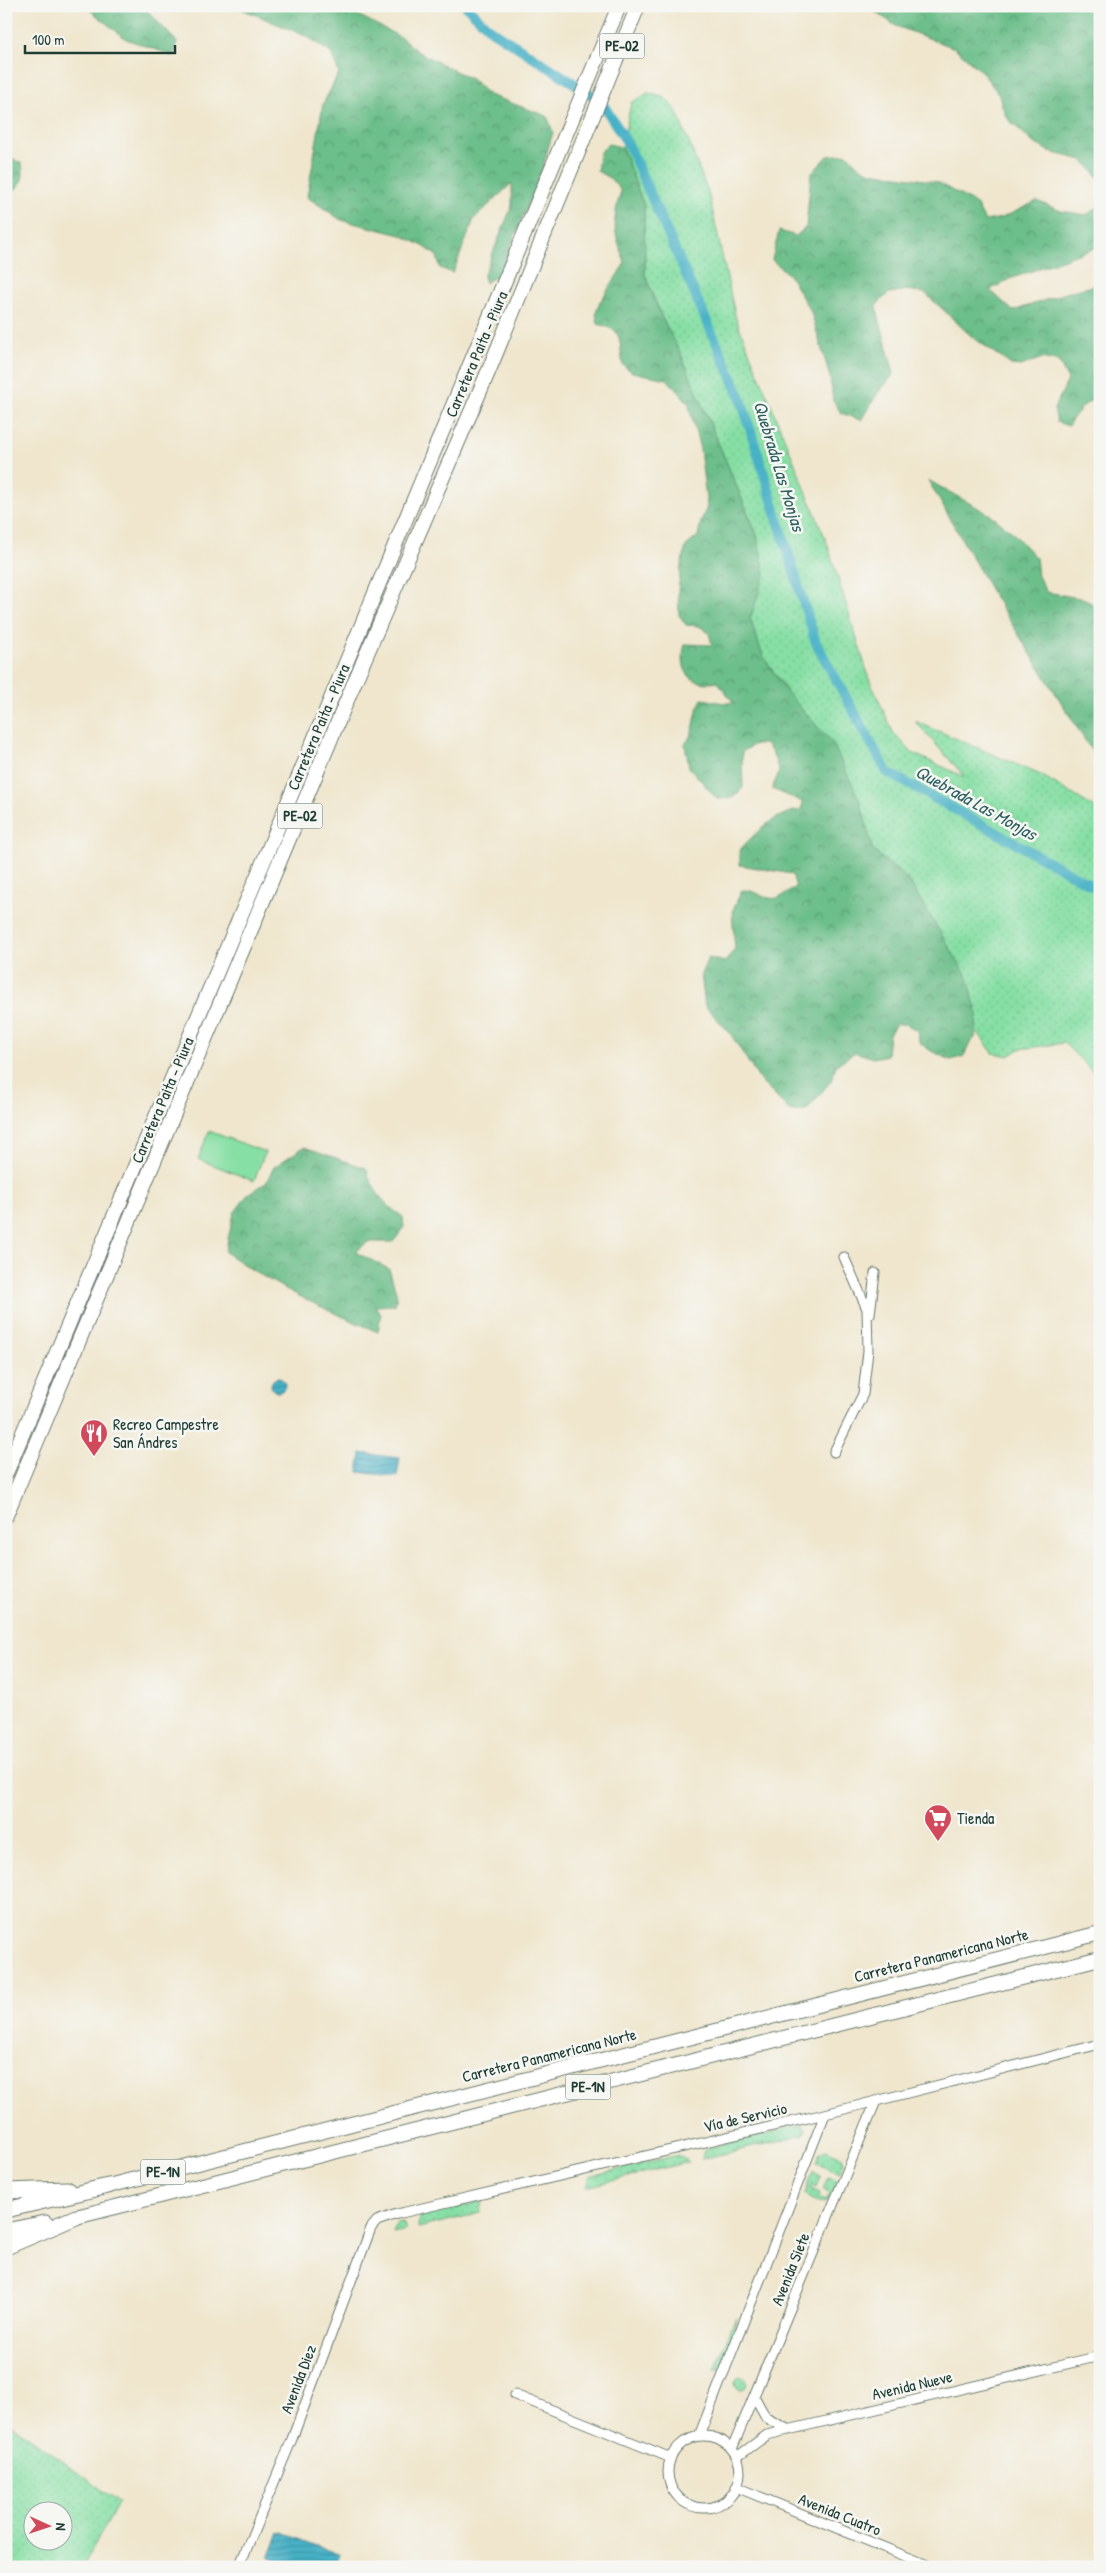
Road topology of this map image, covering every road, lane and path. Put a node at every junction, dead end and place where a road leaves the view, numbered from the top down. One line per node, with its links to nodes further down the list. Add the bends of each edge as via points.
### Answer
1 (618, 6): 7 (highway, Carretera Paita - Piura / PE-02)
2 (638, 6): 8 (highway, Carretera Paita - Piura / PE-02, via 489,370 355,681)
3 (844, 1257): 5 (street, via 862,1294)
4 (875, 1273): 5 (street)
5 (868, 1326): 6 (street, via 863,1394)
6 (834, 1452)
7 (6, 1473)
8 (6, 1515)
9 (1100, 1932): 12 (highway, Carretera Panamericana Norte / PE-1N)
10 (1100, 1958): 13 (highway, PE-1N)
11 (1100, 2044): 14 (street, Vía de Servicio)
12 (543, 2075): 13 (highway); 16 (highway, Carretera Panamericana Norte / PE-1N)
13 (550, 2097): 20 (highway, PE-1N)
14 (876, 2100): 15 (street, Vía de Servicio); 25 (street, Avenida Siete)
15 (825, 2114): 19 (street, Vía de Servicio); 27 (street, Avenida Siete)
16 (108, 2186): 17 (highway); 18 (highway, Carretera Panamericana Norte / PE-1N)
17 (6, 2191)
18 (6, 2210)
19 (396, 2214): 31 (street, Avenida Diez, via 377,2221 371,2228 292,2439)
20 (76, 2217): 21 (highway, PE-1N); 22 (highway)
21 (6, 2231)
22 (6, 2247)
23 (1100, 2356): 26 (street, Avenida Nueve)
24 (515, 2395): 29 (street)
25 (754, 2396): 26 (street, via 766,2418); 28 (street, Avenida Siete)
26 (789, 2430): 28 (street, Avenida Nueve, via 767,2435)
27 (699, 2436): 28 (street, via 717,2438); 29 (street, via 682,2444)
28 (734, 2453): 30 (street, via 740,2472)
29 (671, 2458): 30 (street, via 671,2485 690,2505 717,2506 732,2495)
30 (736, 2487): 32 (street, Avenida Cuatro)
31 (239, 2567)
32 (932, 2567)

